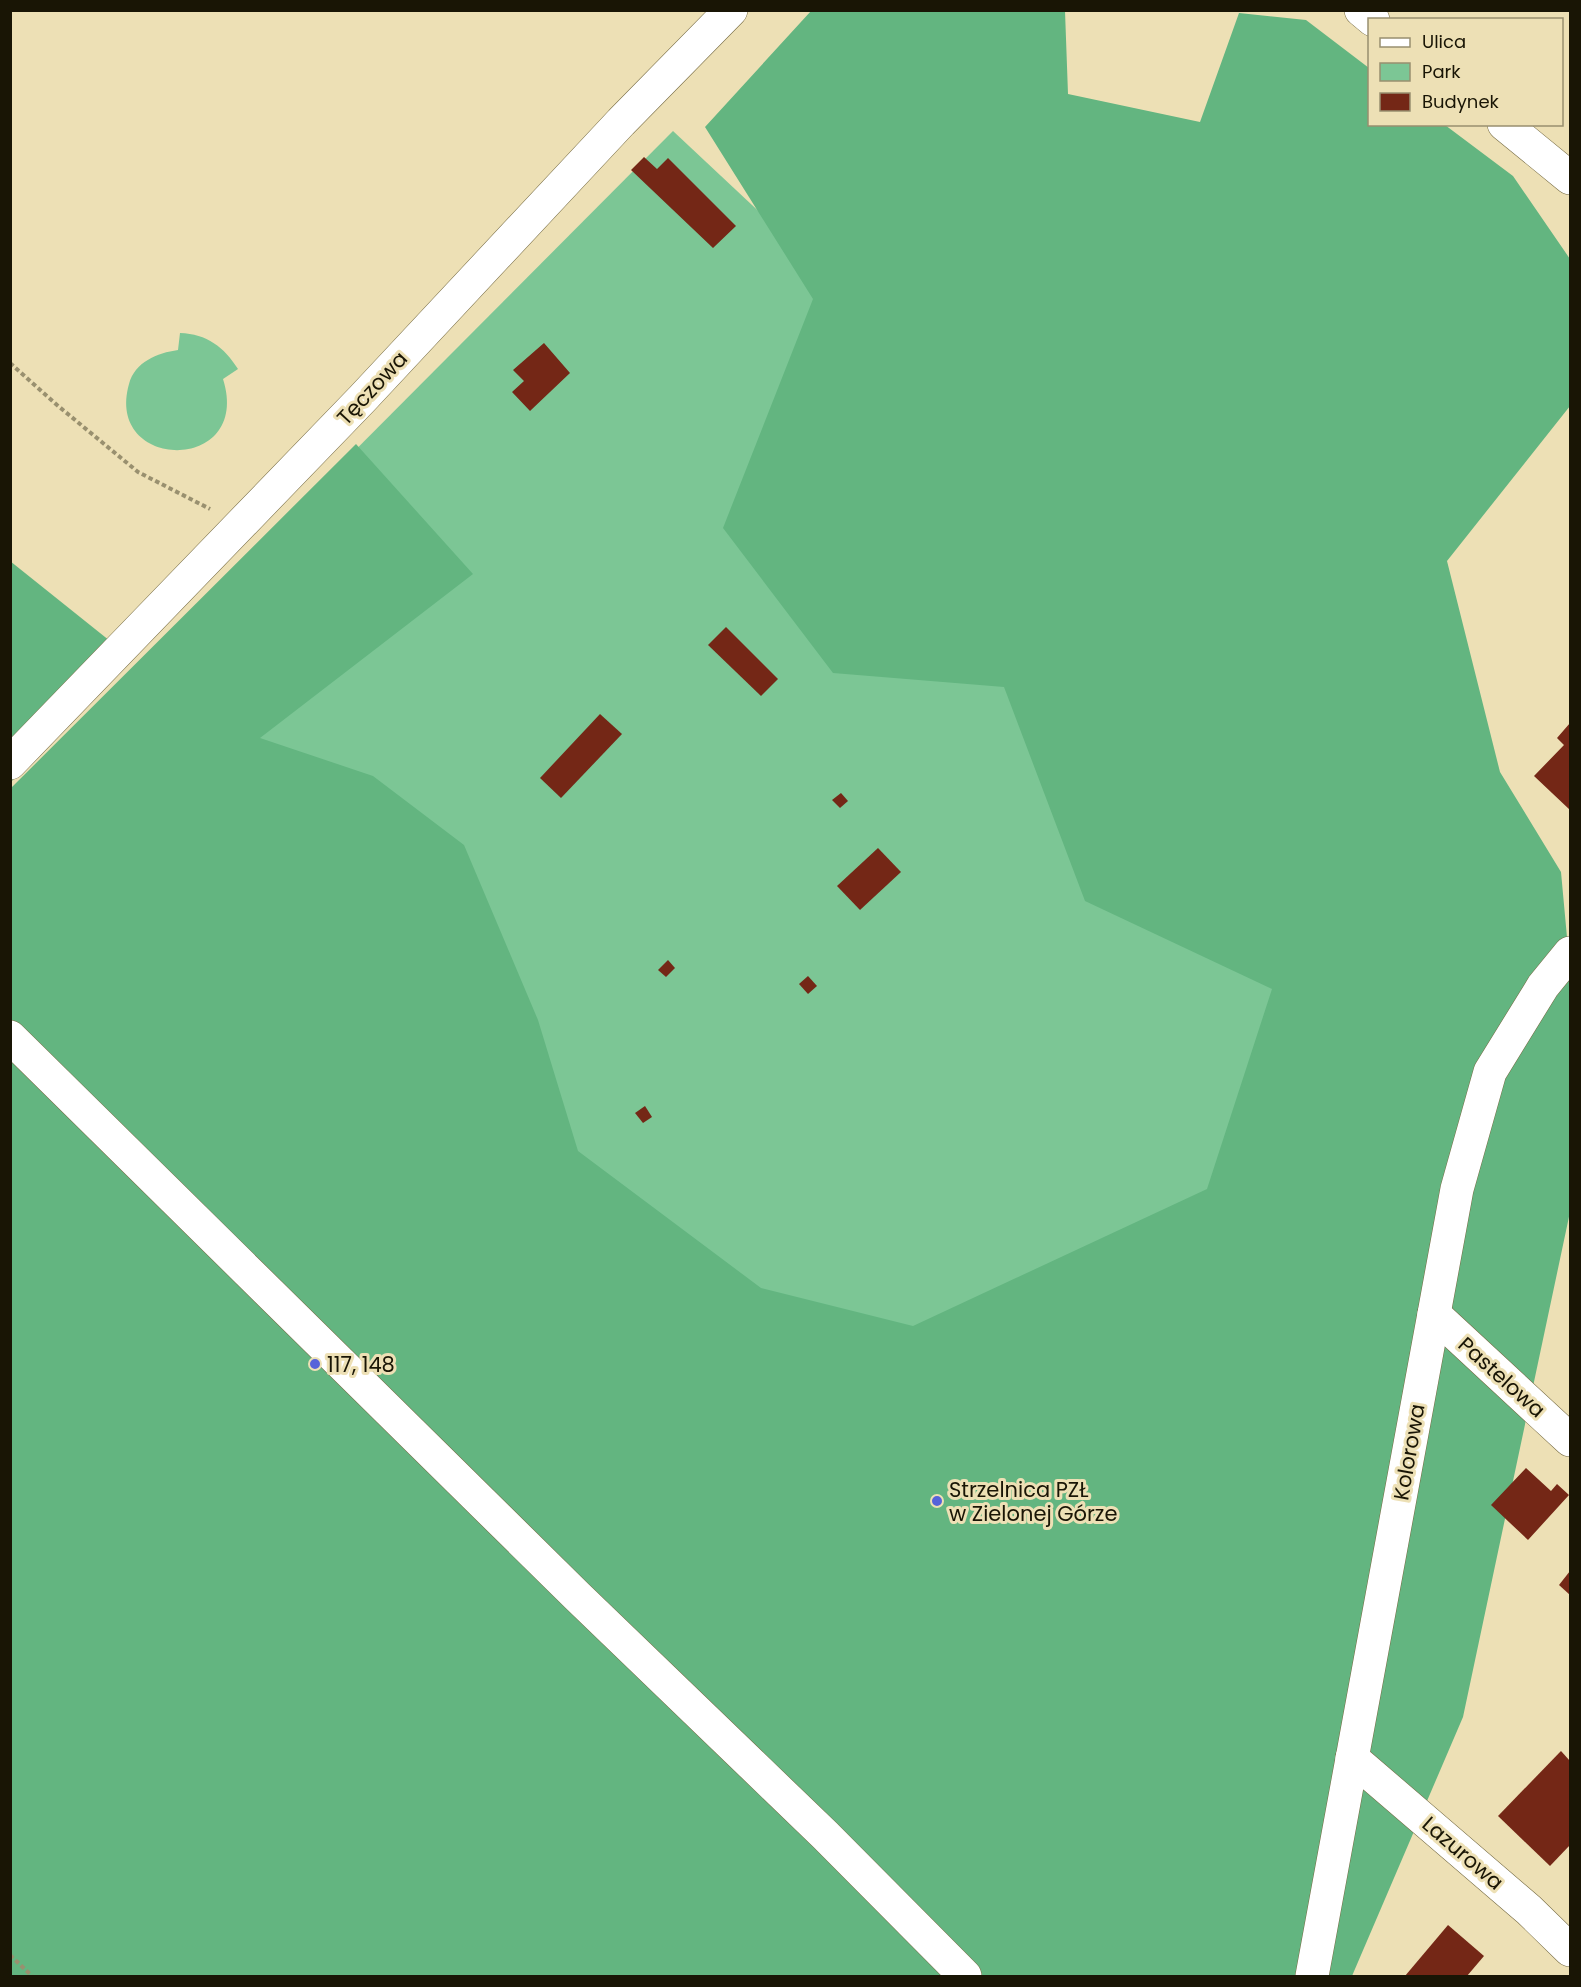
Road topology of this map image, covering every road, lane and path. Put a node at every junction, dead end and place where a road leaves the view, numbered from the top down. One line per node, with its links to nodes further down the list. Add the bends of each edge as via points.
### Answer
1 (731, 10): 5 (street, Tęczowa)
2 (1506, 126): 3 (street)
3 (1570, 178)
4 (10, 363): 5 (path, via 138,472)
5 (240, 525): 6 (street, Tęczowa)
6 (10, 763)
7 (1570, 953): 9 (street, Kolorowa, via 1543,986 1490,1072 1457,1189)
8 (10, 1037): 15 (street, via 577,1596 825,1834)
9 (1434, 1314): 10 (street, Pastelowa); 11 (street, Kolorowa)
10 (1570, 1440)
11 (1352, 1758): 12 (street, Lazurowa); 16 (street, Kolorowa)
12 (1570, 1950)
13 (10, 1956): 14 (path)
14 (32, 1977)
15 (965, 1977)
16 (1312, 1977)

